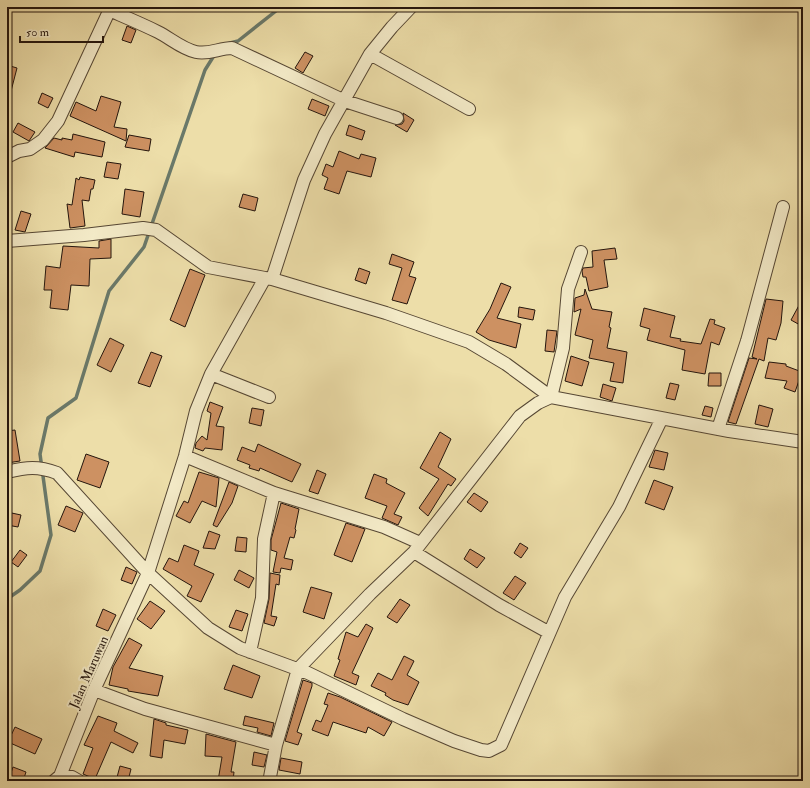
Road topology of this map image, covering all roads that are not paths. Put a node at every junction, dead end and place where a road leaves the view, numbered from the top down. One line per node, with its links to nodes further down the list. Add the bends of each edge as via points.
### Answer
1 (411, 7): 3 (street, Jalan Maruwan)
2 (110, 8): 4 (street, via 185,48 211,54 224,48 232,48); 7 (street, via 58,121 43,140)
3 (370, 54): 4 (street, Jalan Maruwan); 5 (street)
4 (345, 100): 6 (street); 11 (street, Jalan Maruwan, via 325,134 304,180)
5 (469, 109)
6 (396, 118)
7 (7, 157)
8 (783, 207): 16 (street, via 747,341)
9 (7, 241): 11 (street, via 143,228 156,230 208,267)
10 (581, 252): 14 (street, via 568,289 563,348)
11 (268, 278): 12 (street, Jalan Maruwan); 14 (street, via 386,312 469,342 506,364)
12 (211, 374): 13 (street); 18 (street, Jalan Maruwan, via 196,411)
13 (269, 397)
14 (551, 397): 15 (street); 21 (street, via 538,402 520,416)
15 (662, 418): 16 (street); 23 (street, via 619,507 565,596)
16 (718, 429): 17 (street)
17 (803, 442)
18 (185, 456): 20 (street); 22 (street, Jalan Maruwan)
19 (7, 472): 22 (street, via 24,468 42,468 57,473)
20 (274, 493): 21 (street, via 384,527); 24 (street, via 264,539 262,598)
21 (417, 548): 23 (street, via 499,605); 25 (street)
22 (148, 573): 24 (street, via 208,628 230,643); 26 (street, Jalan Maruwan)
23 (548, 632): 25 (street, via 501,745 489,751 444,737)
24 (250, 652): 25 (street)
25 (298, 669): 27 (street)
26 (94, 690): 27 (street, via 145,709); 29 (street, Jalan Maruwan)
27 (276, 745): 28 (street)
28 (270, 777)
29 (57, 778): 30 (street, via 72,777)
30 (79, 781)

